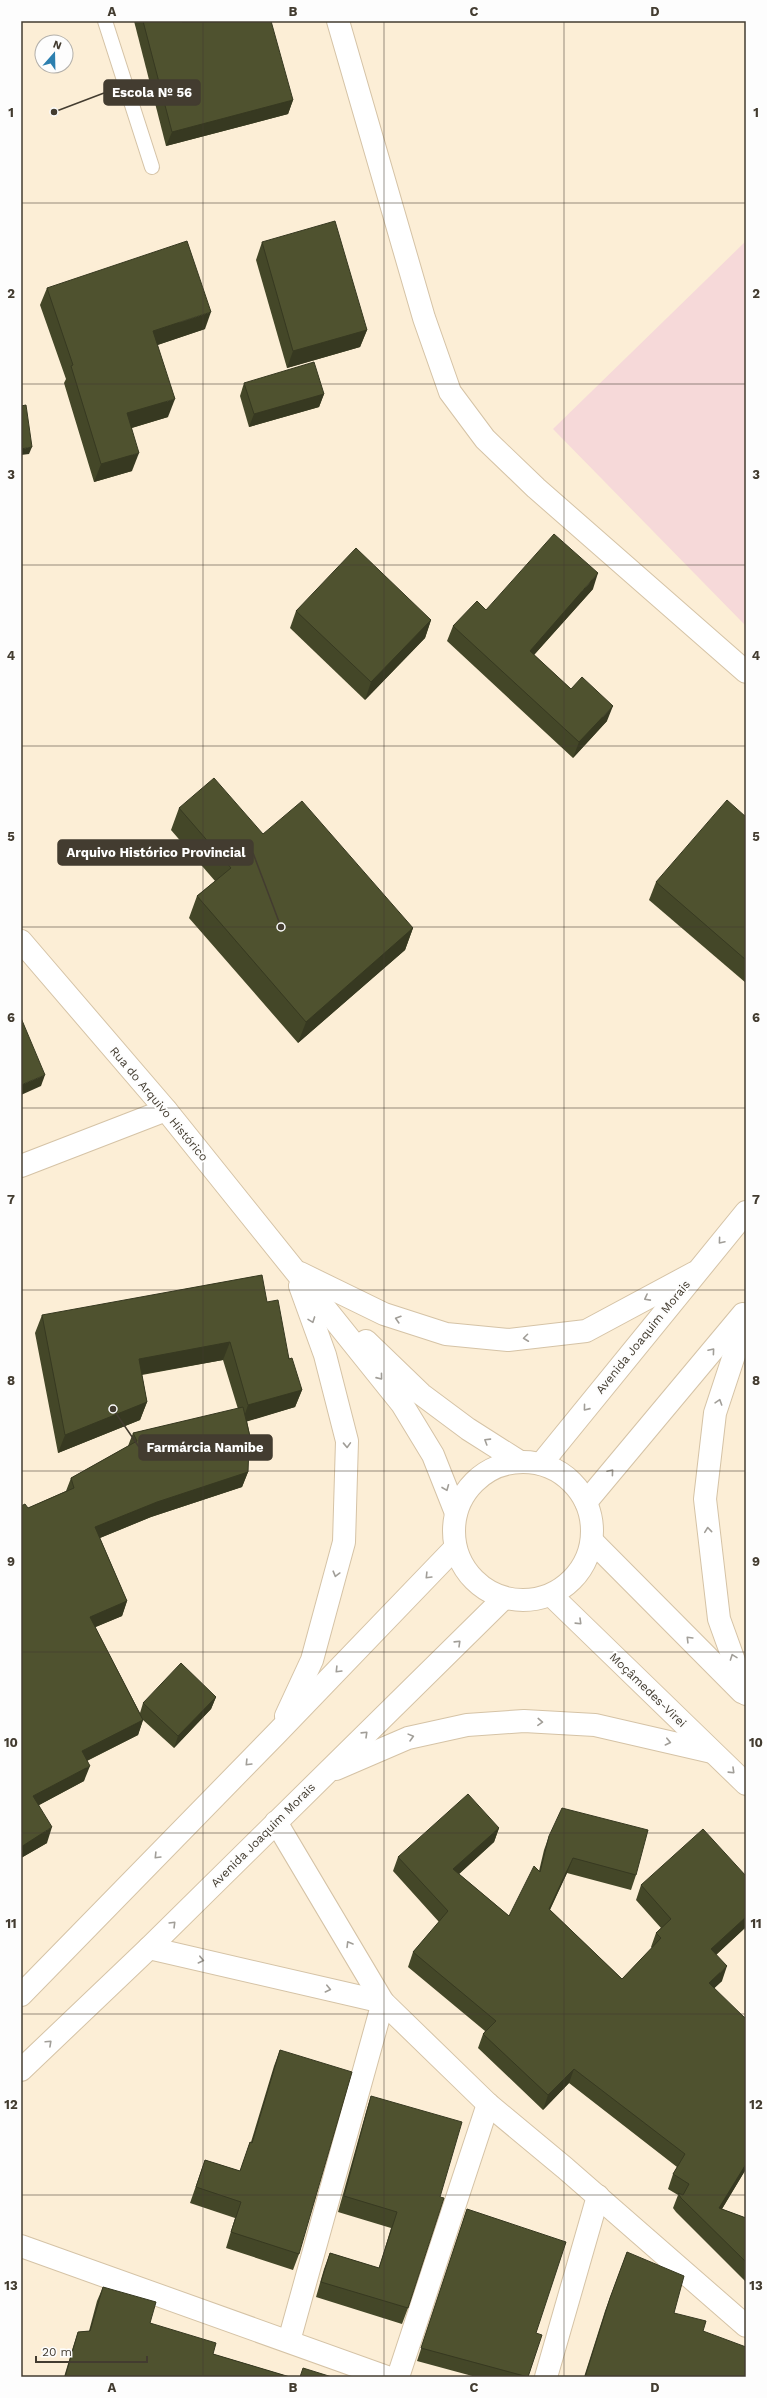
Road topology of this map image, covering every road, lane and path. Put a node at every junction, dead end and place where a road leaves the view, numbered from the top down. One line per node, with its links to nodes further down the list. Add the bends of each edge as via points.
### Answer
1 (105, 21): 3 (lane)
2 (338, 21): 4 (street, via 424,318 450,392 485,439 536,488)
3 (152, 166)
4 (746, 672)
5 (21, 940): 6 (street, Rua do Arquivo Histórico)
6 (166, 1110): 7 (street); 9 (street, Rua do Arquivo Histórico)
7 (21, 1166)
8 (746, 1212): 10 (street, Avenida Joaquim Morais, one-way to 10)
9 (294, 1270): 10 (street, one-way to 9, via 586,1331 508,1340 446,1334 384,1314); 13 (street, one-way to 9, via 468,1429 421,1394); 15 (street, one-way to 15, via 402,1404 433,1455); 21 (street, one-way to 21, via 325,1355 347,1441 344,1542 312,1660)
10 (694, 1274): 13 (street, Avenida Joaquim Morais, one-way to 13)
11 (746, 1311): 14 (street, one-way to 11)
12 (746, 1319): 20 (street, one-way to 12, via 719,1619 705,1499 714,1414)
13 (530, 1463): 14 (street, via 559,1472 574,1485); 15 (street, via 500,1466 480,1477 465,1492)
14 (586, 1502): 16 (street, via 592,1521)
15 (456, 1513): 17 (street, via 453,1534)
16 (592, 1541): 18 (street, via 585,1563 571,1582); 20 (street, one-way to 16)
17 (455, 1548): 19 (street, via 471,1577 486,1590); 21 (street, one-way to 21)
18 (551, 1595): 19 (street, via 528,1601); 22 (street, Moçâmedes-Virei, one-way to 22)
19 (504, 1598): 23 (street, Avenida Joaquim Morais, one-way to 19)
20 (746, 1695)
21 (277, 1733): 27 (street, one-way to 27)
22 (712, 1752): 23 (street, one-way to 22, via 408,1738 467,1725 510,1722 595,1726); 24 (street, Moçâmedes-Virei, one-way to 24)
23 (324, 1774): 25 (street, Avenida Joaquim Morais)
24 (746, 1784)
25 (276, 1822): 26 (street, Avenida Joaquim Morais, one-way to 25); 28 (street, one-way to 25)
26 (149, 1948): 28 (street, one-way to 28); 29 (street, Avenida Joaquim Morais, one-way to 26)
27 (22, 1994)
28 (383, 2002): 30 (street); 34 (street)
29 (24, 2066)
30 (488, 2104): 31 (street); 36 (street)
31 (598, 2196): 33 (street); 37 (street)
32 (21, 2246): 34 (street)
33 (746, 2326)
34 (289, 2341): 35 (street)
35 (387, 2377)
36 (398, 2377)
37 (546, 2377)

